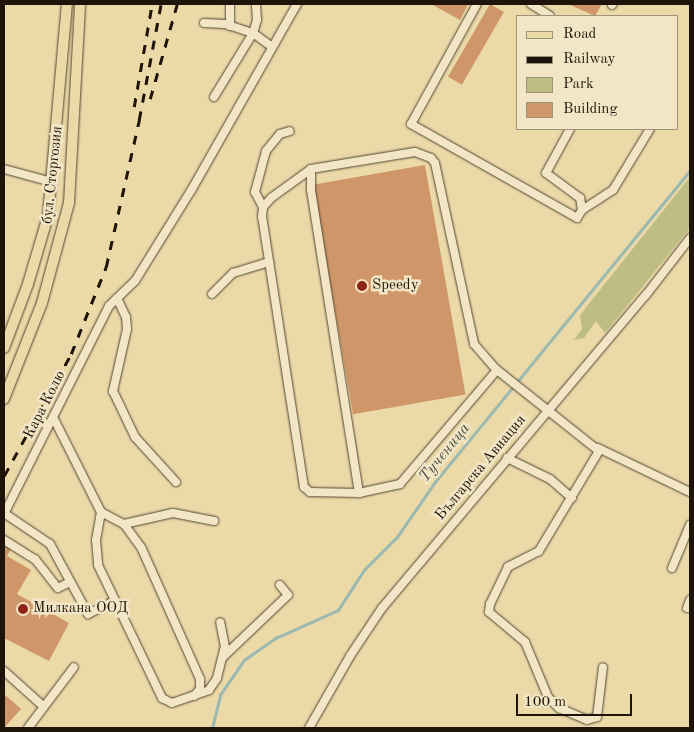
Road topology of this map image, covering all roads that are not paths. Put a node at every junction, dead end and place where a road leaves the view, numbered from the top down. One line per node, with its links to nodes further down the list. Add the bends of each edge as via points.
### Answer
1 (67, 4): 19 (main road, бул. Сторгозия)
2 (80, 4): 28 (main road, бул. Сторгозия, via 69,203 42,303)
3 (230, 4): 10 (street)
4 (256, 4): 11 (street, via 258,20)
5 (297, 4): 12 (street, Кара Колю)
6 (477, 4): 21 (street, via 411,124 577,218)
7 (531, 4): 8 (street)
8 (548, 15)
9 (204, 23): 10 (street)
10 (230, 26): 11 (street)
11 (253, 33): 12 (street); 13 (street)
12 (271, 46): 25 (street, Кара Колю, via 192,189 135,281)
13 (214, 97)
14 (569, 130): 21 (street, via 546,173 580,198)
15 (649, 130): 21 (street, via 613,190)
16 (290, 131): 20 (street, via 280,134 266,151 255,192)
17 (4, 169): 19 (street)
18 (311, 170): 20 (street); 27 (street, via 415,152 431,158 474,344); 35 (street, via 311,190)
19 (52, 182): 26 (main road, бул. Сторгозия, via 46,225)
20 (264, 207): 23 (street, via 262,216)
21 (582, 210)
22 (690, 238): 29 (street, Българска Авиация)
23 (269, 262): 24 (street, via 233,273); 35 (street, via 304,487 319,494)
24 (212, 294)
25 (117, 298): 30 (street, Кара Колю, via 109,306); 33 (street, via 126,317 127,329 113,391 135,437)
26 (4, 348)
27 (497, 370): 29 (street); 35 (street, via 400,484)
28 (4, 399)
29 (548, 410): 31 (street); 32 (street, Българска Авиация)
30 (54, 419): 37 (street); 38 (street, Кара Колю)
31 (598, 448): 34 (street); 36 (street, via 599,453)
32 (507, 458): 36 (street, via 550,479); 57 (street, Българска Авиация, via 382,608)
33 (176, 482)
34 (690, 492)
35 (359, 493)
36 (572, 498): 51 (street, via 539,551 508,567 488,608 525,642 548,697 560,708 587,720 598,717)
37 (102, 512): 40 (street); 47 (street, via 96,540 98,566)
38 (4, 514): 44 (street, via 50,544)
39 (214, 521): 40 (street, via 174,513)
40 (124, 524): 54 (street, via 141,547 200,679 200,689)
41 (690, 525): 43 (street)
42 (4, 540): 44 (street, via 35,559 58,588)
43 (672, 568)
44 (70, 582): 47 (street, via 88,614)
45 (280, 585): 50 (street, via 288,595)
46 (690, 600): 48 (street)
47 (115, 601): 54 (street, via 162,698 172,703)
48 (687, 608)
49 (220, 622): 50 (street, via 225,647)
50 (222, 656): 54 (street, via 217,678 209,690)
51 (603, 667)
52 (74, 668): 55 (street)
53 (4, 671): 55 (street)
54 (191, 699)
55 (43, 706): 56 (street)
56 (28, 728)
57 (309, 728)

